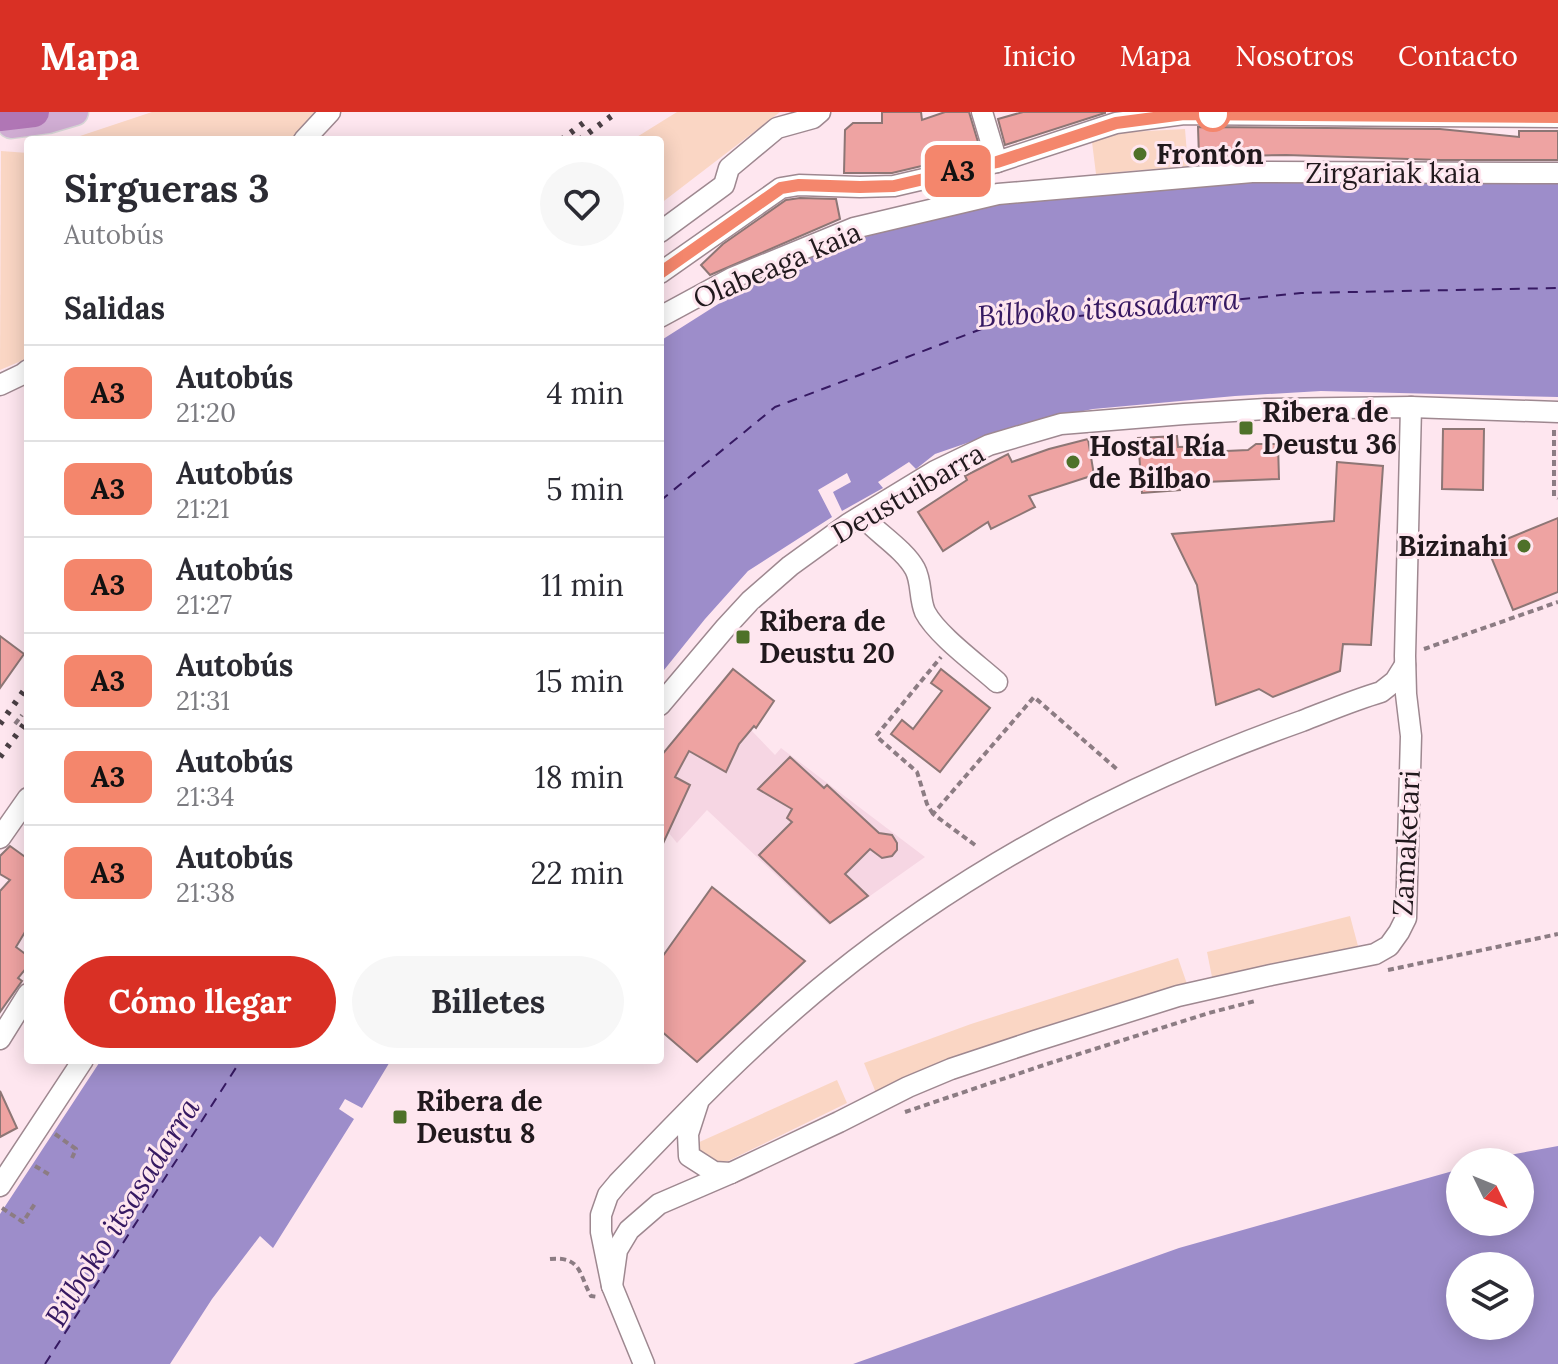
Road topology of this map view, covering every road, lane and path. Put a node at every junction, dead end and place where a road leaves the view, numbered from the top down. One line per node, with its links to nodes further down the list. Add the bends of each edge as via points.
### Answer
1 (34, 112): 7 (highway)
2 (75, 112): 9 (main road)
3 (330, 112): 10 (street)
4 (820, 112): 14 (street, via 777,128 729,168 724,185)
5 (982, 112): 11 (street)
6 (1339, 114): 8 (street); 11 (street, via 1178,114 1116,123)
7 (0, 116)
8 (1558, 117)
9 (0, 127)
10 (308, 136)
11 (997, 162): 15 (street, via 894,186 781,188)
12 (1558, 173): 13 (street, Zirgariak kaia, via 1252,172)
13 (1037, 191): 16 (street, Olabeaga kaia, via 998,194 854,228 732,278)
14 (664, 229)
15 (664, 270)
16 (664, 315)
17 (24, 373): 18 (street)
18 (0, 385)
19 (1411, 407): 20 (street, Deustuibarra); 22 (street, Deustuibarra, via 1258,410 1061,424 989,445); 25 (street, Zamaketari)
20 (1556, 412): 21 (path)
21 (1558, 498)
22 (862, 516): 24 (street, via 915,569 925,611); 28 (street, Deustuibarra, via 750,601)
23 (1558, 602): 25 (path)
24 (953, 643): 26 (street); 34 (path, via 876,736 917,772)
25 (1405, 660): 27 (street, via 1395,681); 31 (street, Zamaketari)
26 (997, 682)
27 (1381, 692): 31 (street, Zamaketari, via 1395,705); 43 (street, via 1136,788 1017,852 832,978)
28 (664, 700)
29 (22, 715): 30 (path)
30 (15, 724)
31 (1411, 736): 48 (street, Zamaketari, via 1406,918 1389,946 1375,954 1178,996 951,1069)
32 (1119, 771): 34 (path, via 1034,697)
33 (24, 804): 35 (street)
34 (933, 814): 36 (path)
35 (0, 838)
36 (975, 845)
37 (1558, 934): 38 (path)
38 (1376, 972)
39 (24, 1000): 41 (street)
40 (1255, 1001): 44 (path)
41 (0, 1039)
42 (80, 1064): 50 (street)
43 (699, 1099): 48 (street, via 688,1134 689,1156 714,1172); 54 (street, via 608,1195 601,1232)
44 (902, 1114)
45 (53, 1133): 46 (path, via 76,1149)
46 (72, 1158)
47 (33, 1164): 49 (path)
48 (731, 1173): 54 (street, via 643,1216 617,1250)
49 (50, 1175)
50 (0, 1186)
51 (36, 1202): 52 (path, via 23,1222)
52 (2, 1208)
53 (550, 1259): 54 (path, via 580,1269 591,1296)
54 (613, 1288): 55 (street)
55 (644, 1364)

